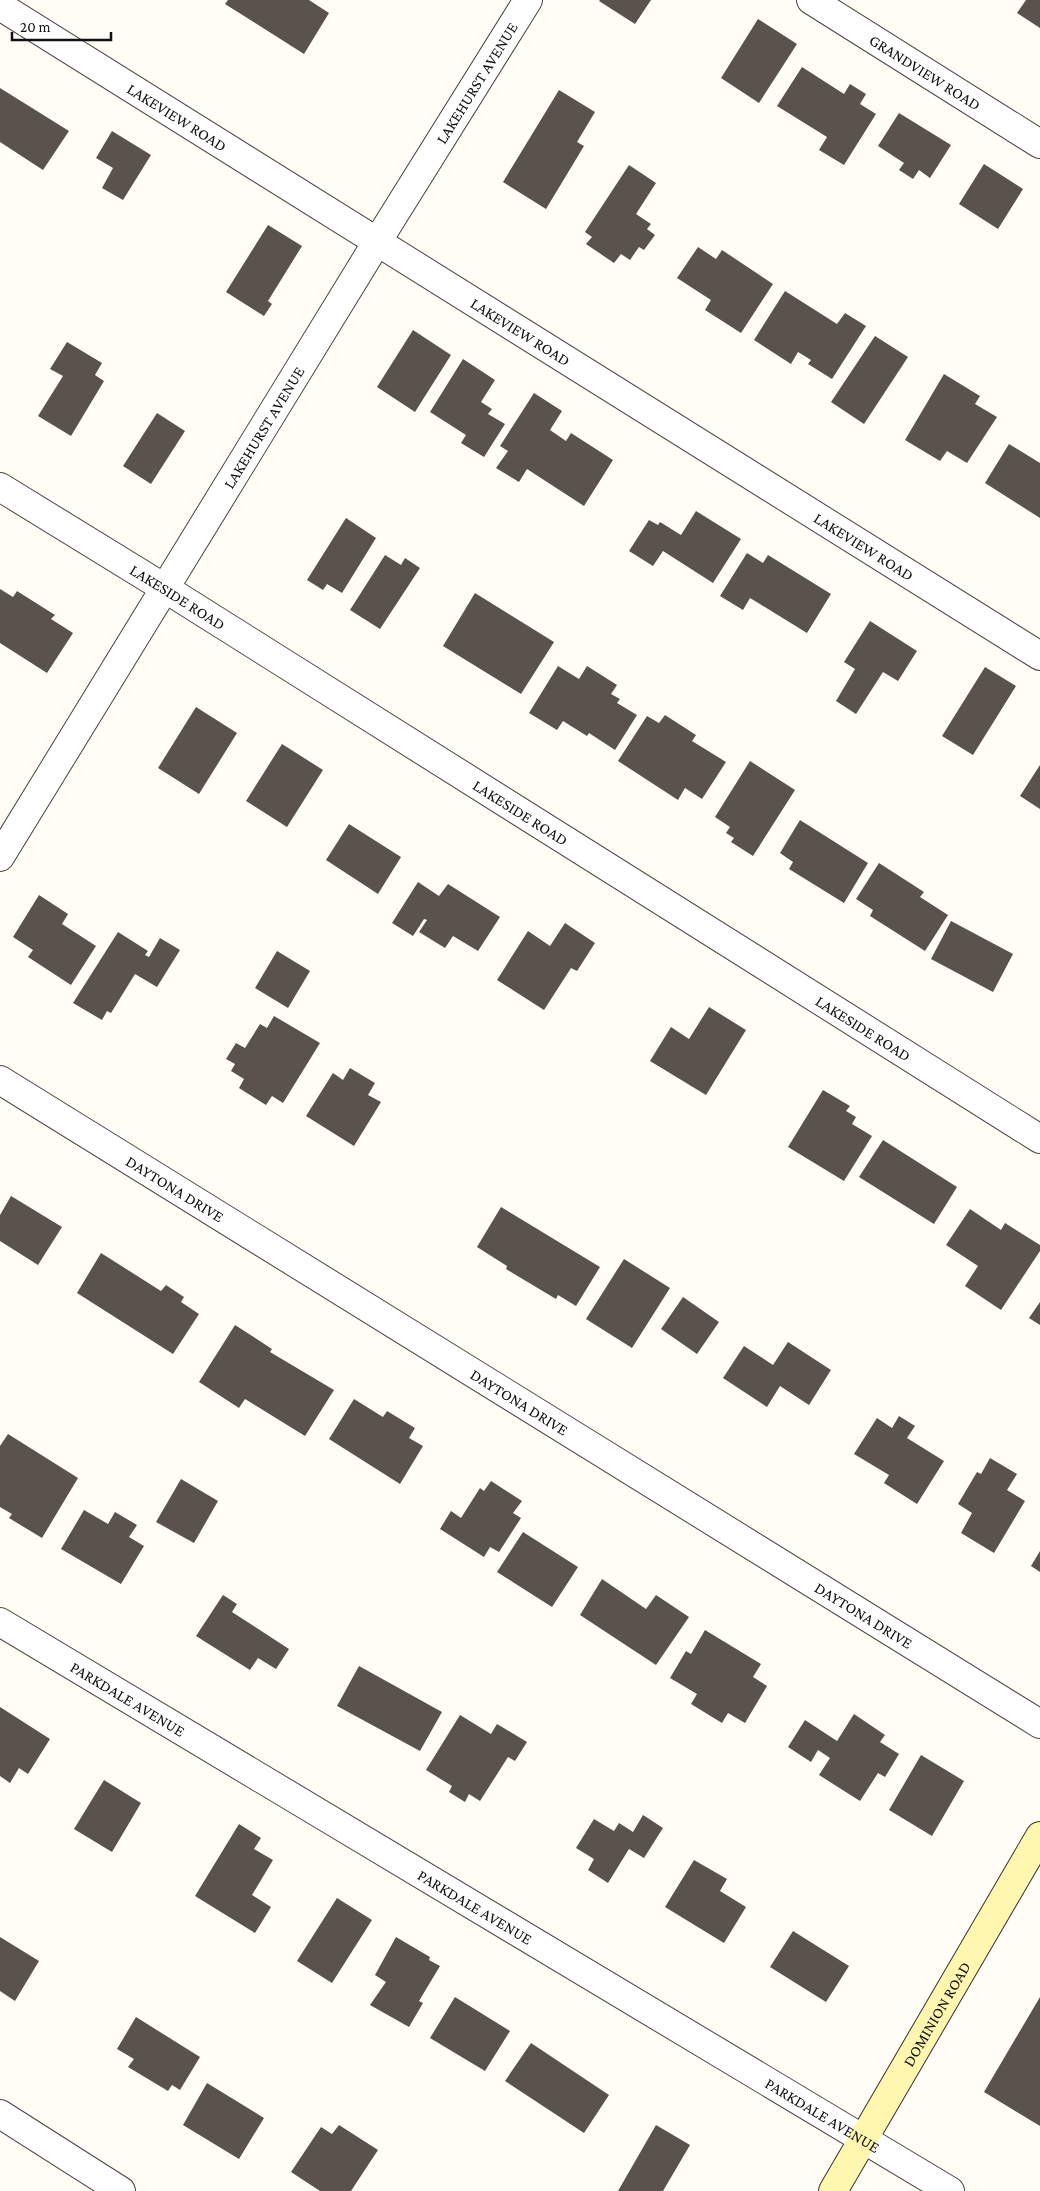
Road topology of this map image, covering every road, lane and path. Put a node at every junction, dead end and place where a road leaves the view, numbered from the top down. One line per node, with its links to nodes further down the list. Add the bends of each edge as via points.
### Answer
1 (528, 0): 5 (street, LAKEHURST AVENUE)
2 (811, 0): 4 (street, GRANDVIEW ROAD)
3 (0, 6): 5 (street, LAKEVIEW ROAD)
4 (1040, 144)
5 (377, 242): 7 (street, LAKEHURST AVENUE); 8 (street, LAKEVIEW ROAD)
6 (0, 487): 7 (street, LAKESIDE ROAD)
7 (166, 589): 9 (street, LAKEHURST AVENUE); 11 (street, LAKESIDE ROAD)
8 (1040, 656)
9 (0, 857)
10 (0, 1080): 13 (street, DAYTONA DRIVE)
11 (1040, 1138)
12 (0, 1622): 16 (street, PARKDALE AVENUE)
13 (1040, 1724)
14 (1040, 1836): 16 (main road, DOMINION ROAD)
15 (0, 2114): 17 (street)
16 (863, 2139): 18 (main road, DOMINION ROAD); 19 (street, PARKDALE AVENUE)
17 (121, 2191)
18 (833, 2191)
19 (950, 2191)

